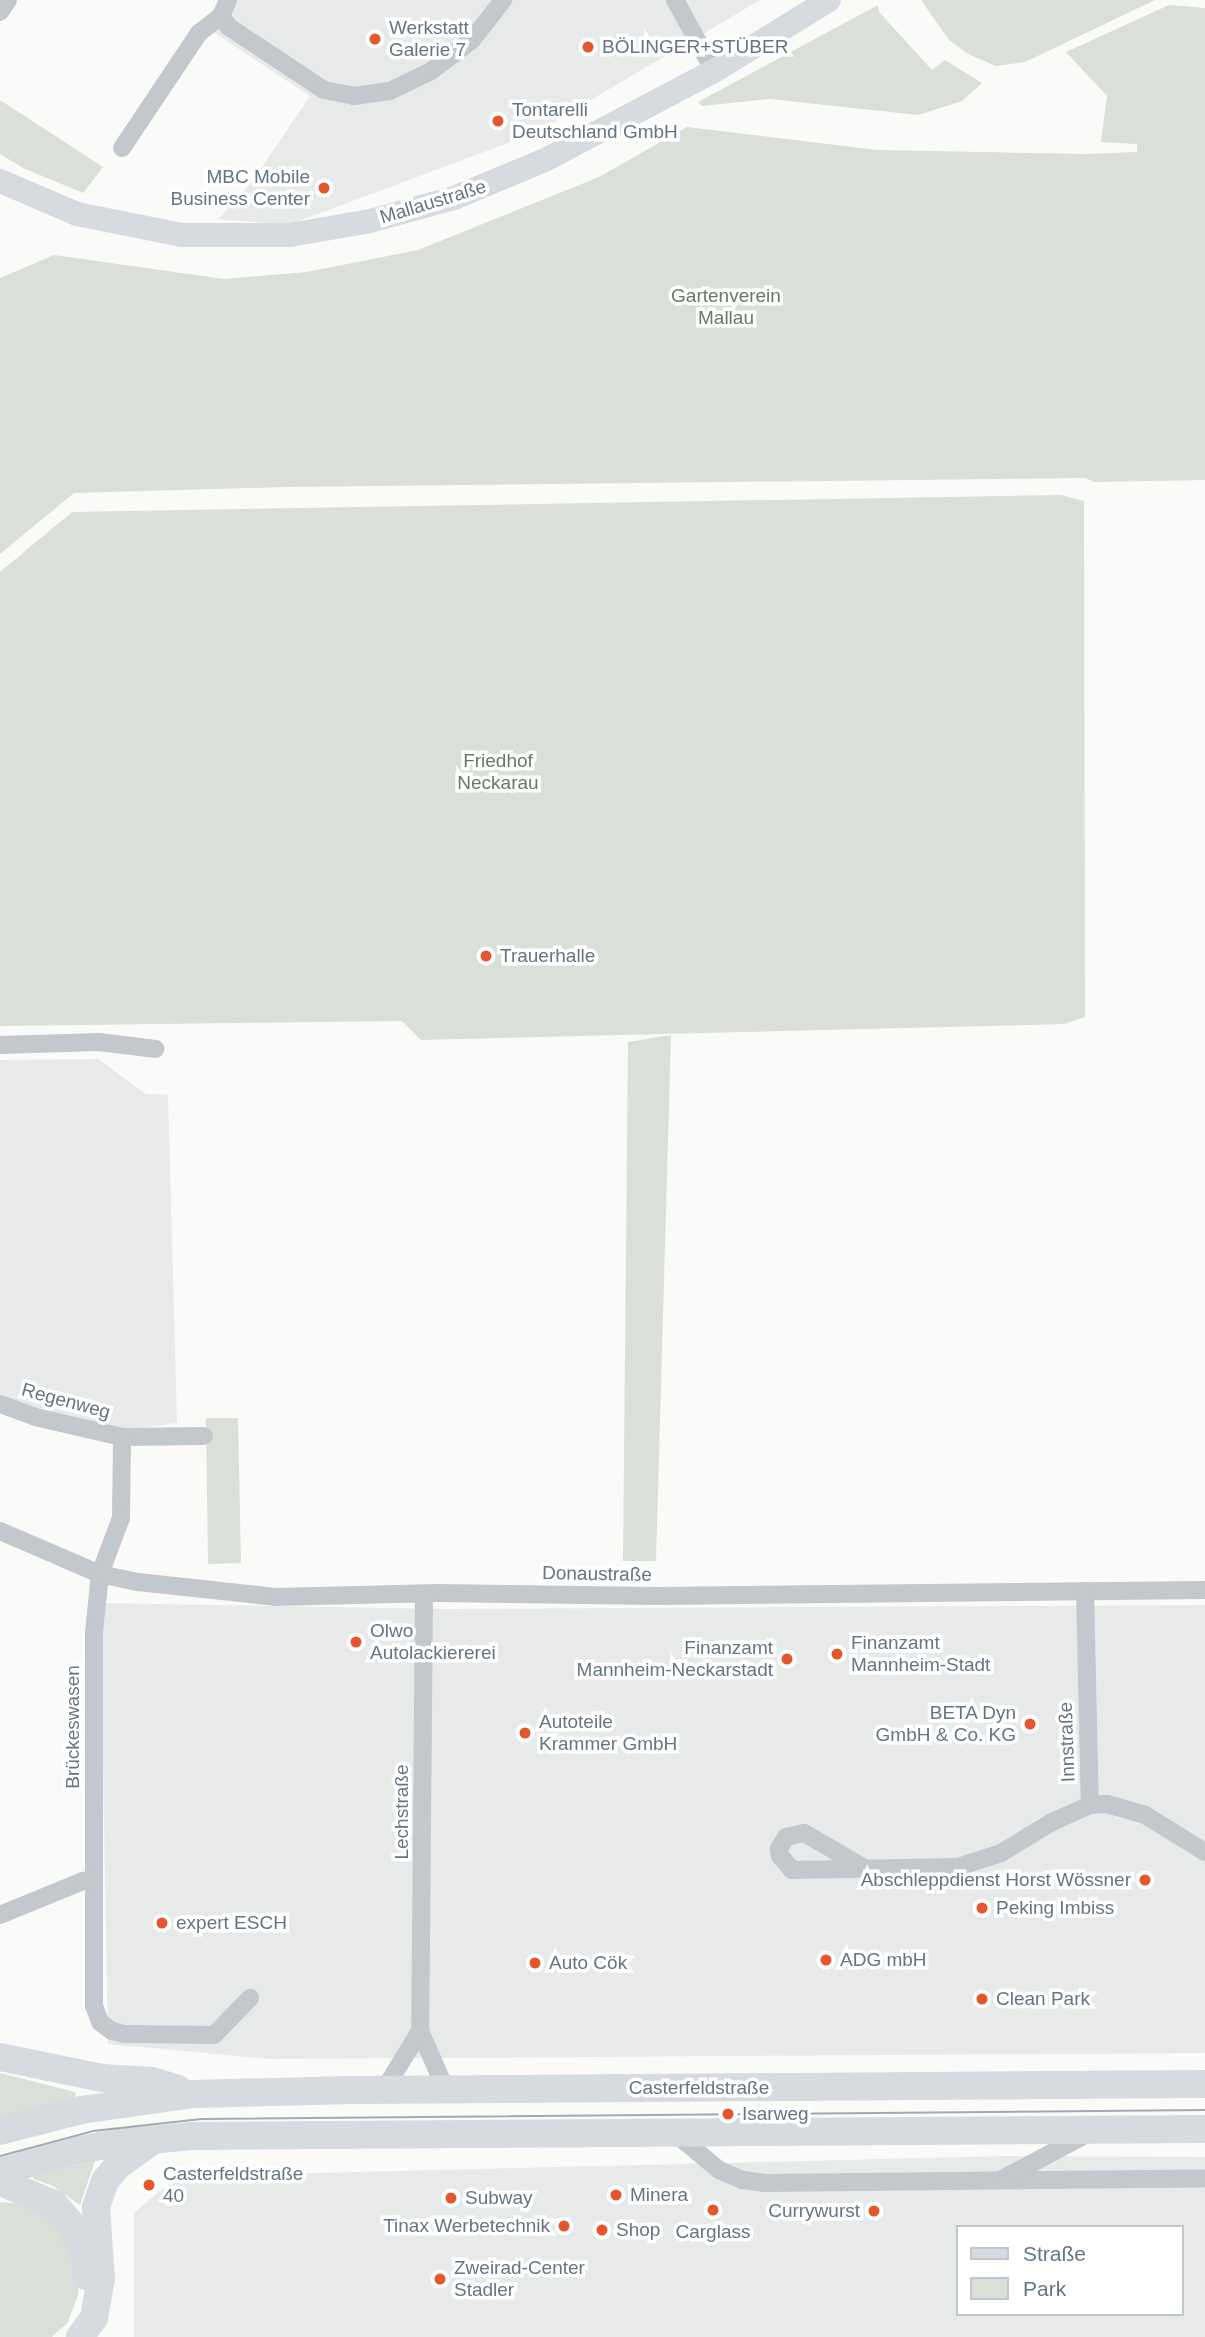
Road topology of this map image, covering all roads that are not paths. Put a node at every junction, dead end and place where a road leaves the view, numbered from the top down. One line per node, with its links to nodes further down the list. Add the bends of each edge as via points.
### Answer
1 (503, 0): 4 (street, via 472,40 431,71 390,91 354,96 324,90 229,27)
2 (675, 0): 5 (street)
3 (830, 0): 5 (main road, Mallaustraße)
4 (225, 8): 6 (street, via 199,33)
5 (714, 71): 7 (main road, Mallaustraße, via 500,181 370,221 290,234 182,235 77,214)
6 (122, 148)
7 (0, 181)
8 (0, 1045): 9 (street, via 99,1042)
9 (156, 1049)
10 (0, 1404): 12 (street, Regenweg)
11 (204, 1436): 12 (street, Regenweg)
12 (122, 1437): 14 (street, Regenweg, via 121,1518)
13 (0, 1531): 14 (street, Donaustraße)
14 (100, 1574): 17 (street, Donaustraße, via 275,1597); 21 (street, Brückeswasen, via 94,1632)
15 (1205, 1590): 16 (street, Donaustraße)
16 (1084, 1591): 17 (street, Donaustraße); 18 (street, Innstraße)
17 (424, 1594): 24 (street, Lechstraße)
18 (1090, 1805): 19 (street, Innstraße, via 1122,1806 1145,1815); 20 (street, via 979,1862 923,1869)
19 (1205, 1853)
20 (861, 1866)
21 (94, 1880): 22 (street); 23 (street, Brückeswasen, via 94,2007 100,2022 125,2034 214,2035)
22 (0, 1915)
23 (250, 1998)
24 (420, 2031): 27 (street); 28 (street, Lechstraße)
25 (0, 2057): 29 (main road, via 102,2078 152,2081)
26 (1205, 2084): 28 (main road, Casterfeldstraße)
27 (384, 2090): 28 (main road, Casterfeldstraße); 29 (main road, Casterfeldstraße)
28 (446, 2090)
29 (194, 2094): 32 (main road, via 81,2110)
30 (1096, 2129): 31 (main road); 33 (main road); 37 (street)
31 (1205, 2129)
32 (0, 2131)
33 (676, 2134): 34 (main road); 37 (street, via 719,2170 764,2183)
34 (154, 2139): 35 (main road, via 67,2152); 40 (main road, via 117,2166 105,2181 96,2207 101,2278 94,2318)
35 (0, 2172)
36 (1205, 2178): 37 (street)
37 (1001, 2180)
38 (0, 2182): 39 (main road, via 54,2204 72,2225 86,2257 86,2291 77,2323)
39 (62, 2337)
40 (80, 2337)

